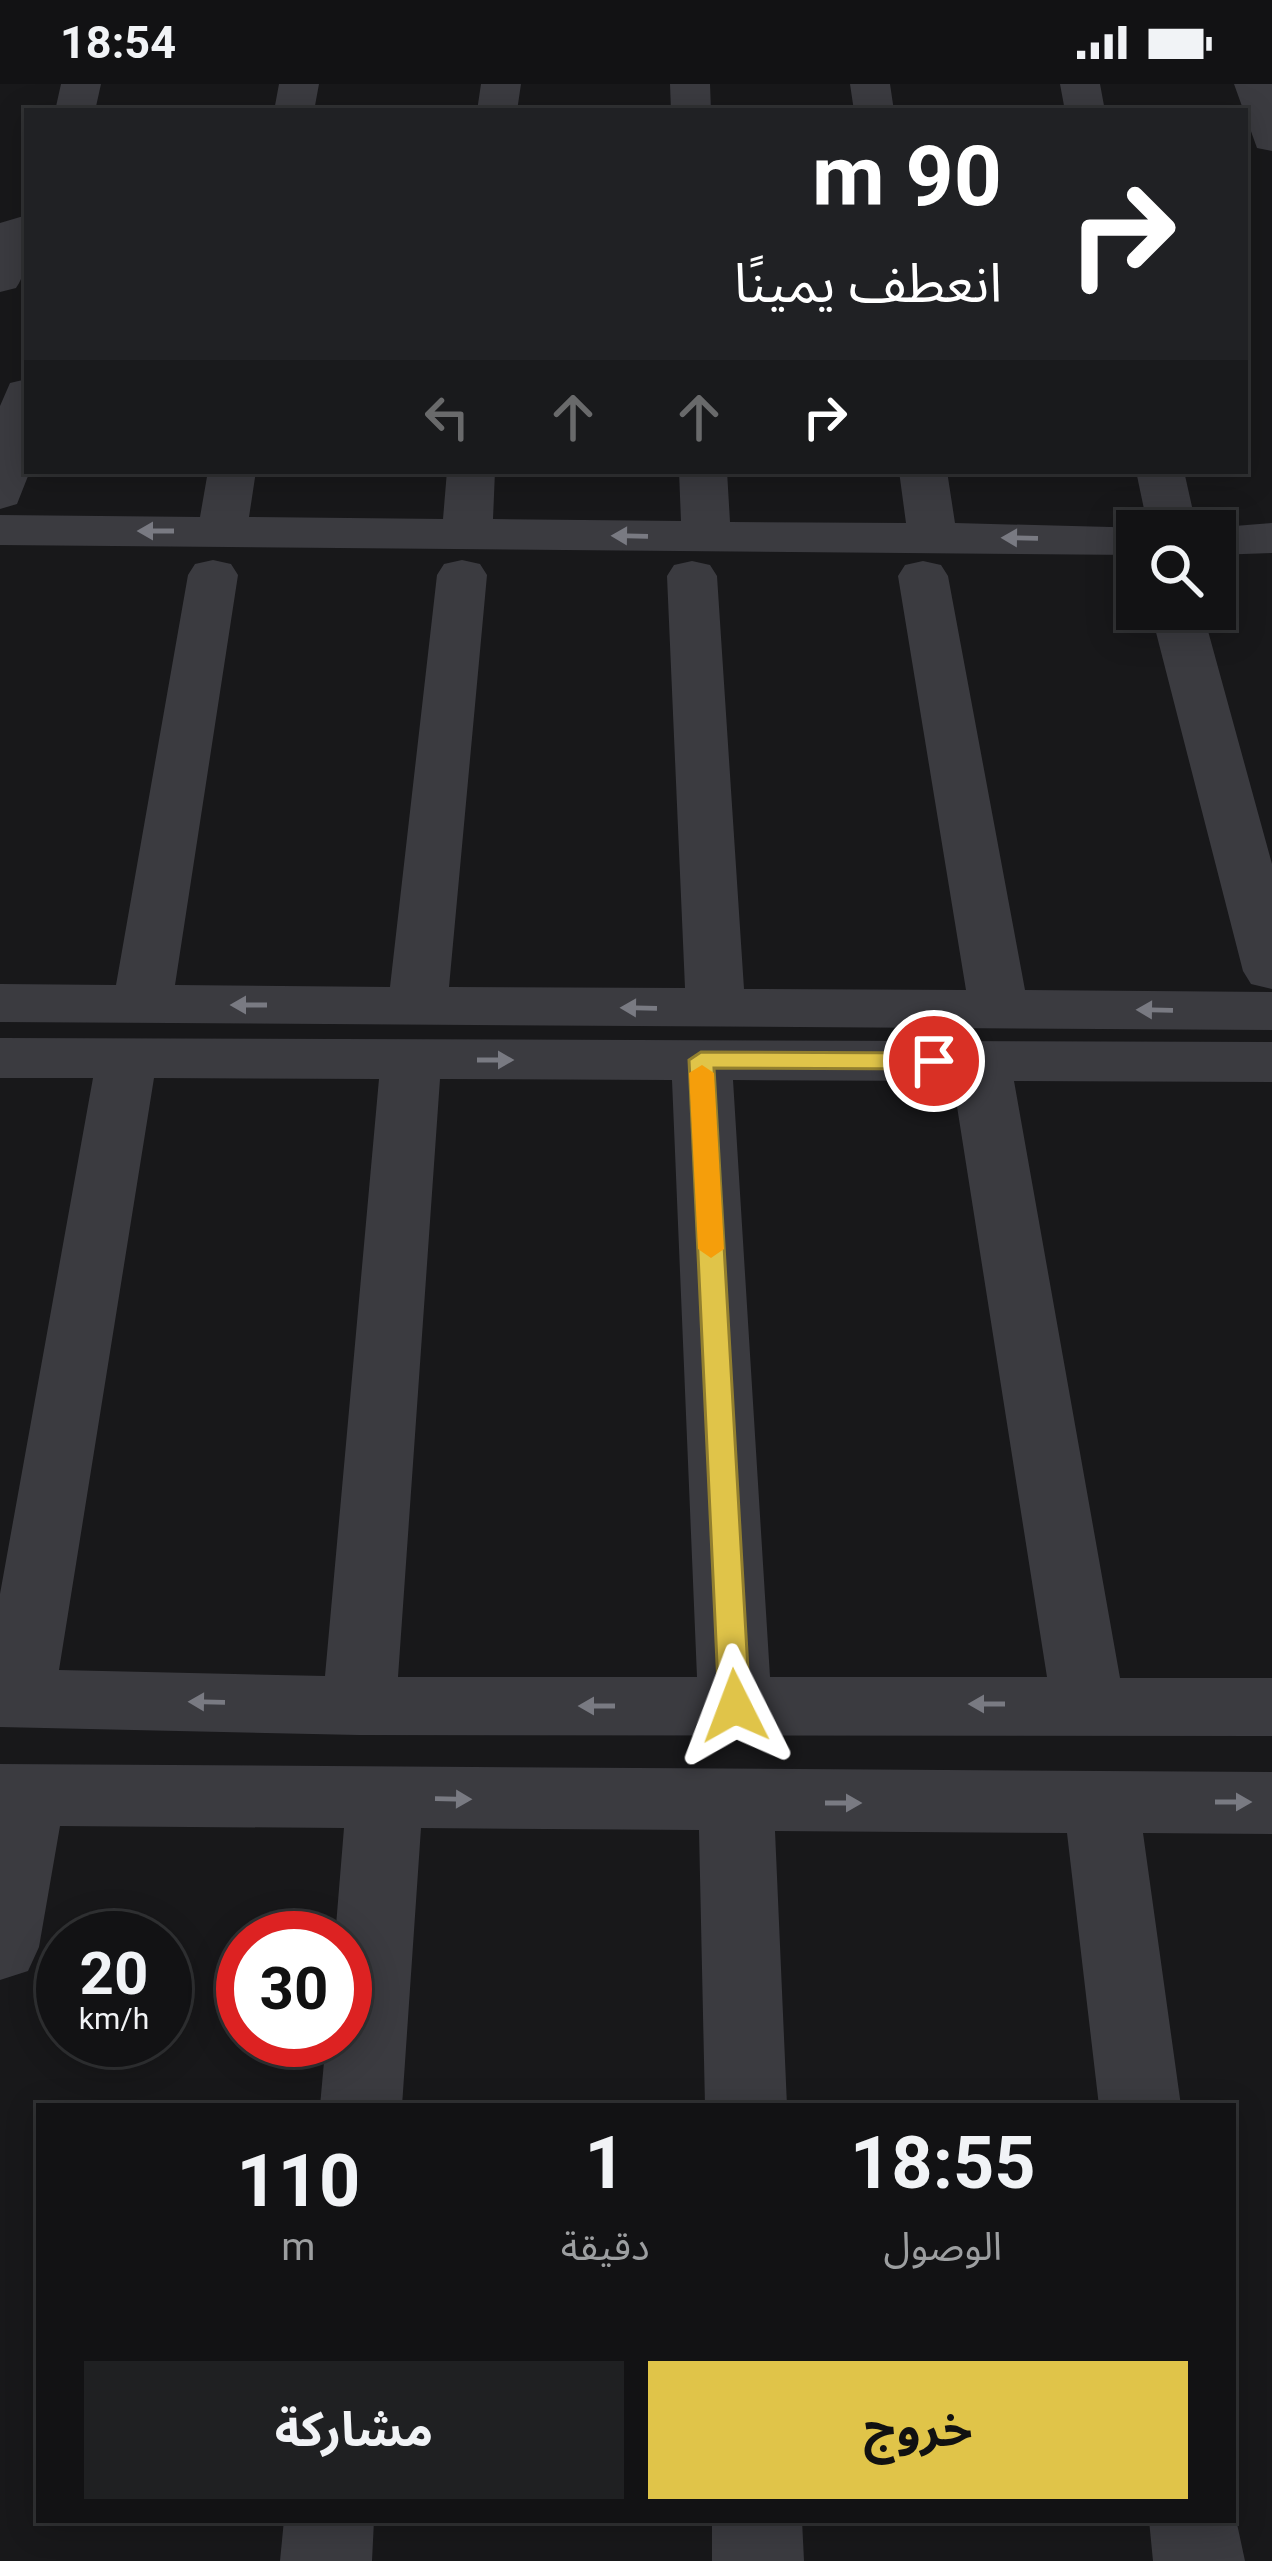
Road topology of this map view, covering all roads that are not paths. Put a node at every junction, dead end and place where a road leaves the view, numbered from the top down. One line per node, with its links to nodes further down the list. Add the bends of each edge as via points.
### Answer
1 (1254, 84): 2 (street)
2 (1272, 139)
3 (14, 231): 4 (street)
4 (0, 279)
5 (24, 404): 11 (street)
6 (231, 474): 17 (street)
7 (471, 474): 18 (street)
8 (704, 474): 19 (street)
9 (923, 474): 20 (street)
10 (1161, 474): 12 (street)
11 (0, 494)
12 (1168, 510)
13 (0, 530): 17 (street, one-way to 13)
14 (1272, 538): 15 (street)
15 (1236, 539)
16 (1116, 542): 20 (street, one-way to 20)
17 (217, 553): 18 (street); 21 (street); 29 (street)
18 (464, 555): 19 (street); 30 (street)
19 (699, 556): 20 (street); 31 (street)
20 (927, 556): 22 (street); 32 (street)
21 (0, 574)
22 (1116, 575)
23 (1236, 577): 24 (street)
24 (1272, 578)
25 (1181, 630): 26 (street)
26 (1272, 970)
27 (0, 1003): 29 (street)
28 (1272, 1011): 32 (street, one-way to 32)
29 (135, 1031): 30 (street); 33 (street); 35 (street)
30 (414, 1032): 31 (street); 37 (street)
31 (708, 1035): 32 (street); 38 (street)
32 (989, 1035): 34 (street); 36 (street)
33 (0, 1058)
34 (1272, 1062)
35 (9, 1698): 37 (street, one-way to 35)
36 (1088, 1703): 38 (street, one-way to 38); 39 (street)
37 (358, 1706): 38 (street, one-way to 37)
38 (735, 1706)
39 (1272, 1706)
40 (13, 1796): 41 (street); 45 (street)
41 (385, 1798): 43 (street, one-way to 43); 46 (street)
42 (1101, 1802): 43 (street, one-way to 42); 44 (street, one-way to 44); 48 (street)
43 (736, 1803): 47 (street)
44 (1272, 1803)
45 (0, 1948)
46 (361, 2103)
47 (746, 2103)
48 (1140, 2103)
49 (329, 2523): 52 (street)
50 (757, 2523): 53 (street)
51 (1194, 2523): 54 (street)
52 (326, 2561)
53 (758, 2561)
54 (1199, 2561)

